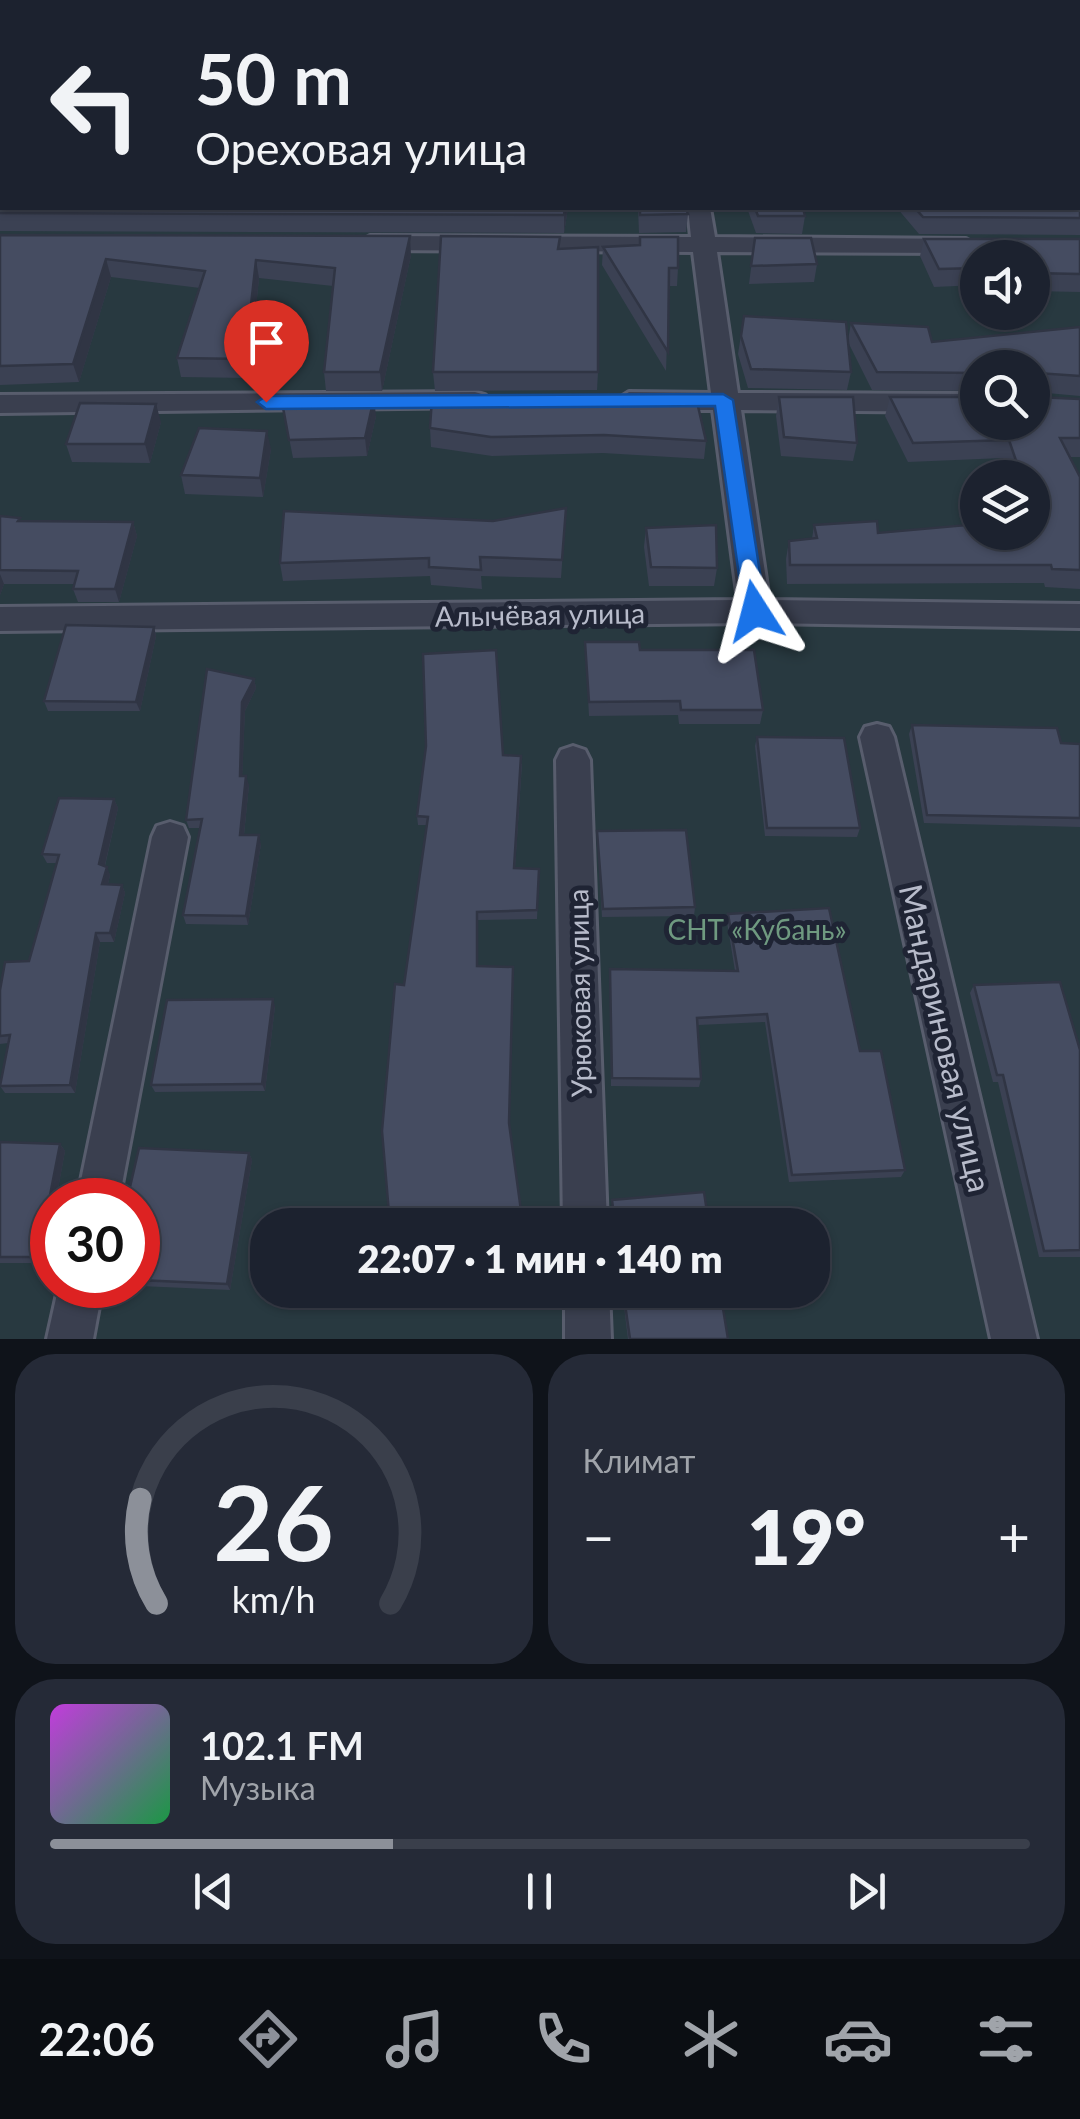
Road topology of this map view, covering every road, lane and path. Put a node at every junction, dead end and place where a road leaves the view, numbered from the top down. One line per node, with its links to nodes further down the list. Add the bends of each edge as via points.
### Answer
1 (700, 210): 3 (street)
2 (353, 243): 3 (street)
3 (706, 244): 4 (street); 5 (street)
4 (960, 246)
5 (723, 400): 7 (street); 8 (street); 10 (street)
6 (508, 401): 9 (street)
7 (606, 401)
8 (960, 403)
9 (0, 404)
10 (755, 611): 11 (street, Алычёвая улица); 12 (street, Алычёвая улица)
11 (1080, 616)
12 (0, 619)
13 (877, 737): 22 (street, Мандариновая улица)
14 (573, 760): 17 (street, Урюковая улица)
15 (170, 837): 16 (street)
16 (102, 1178)
17 (585, 1208)
18 (76, 1308): 20 (street)
19 (587, 1308): 21 (street)
20 (70, 1339)
21 (588, 1339)
22 (1014, 1339)

